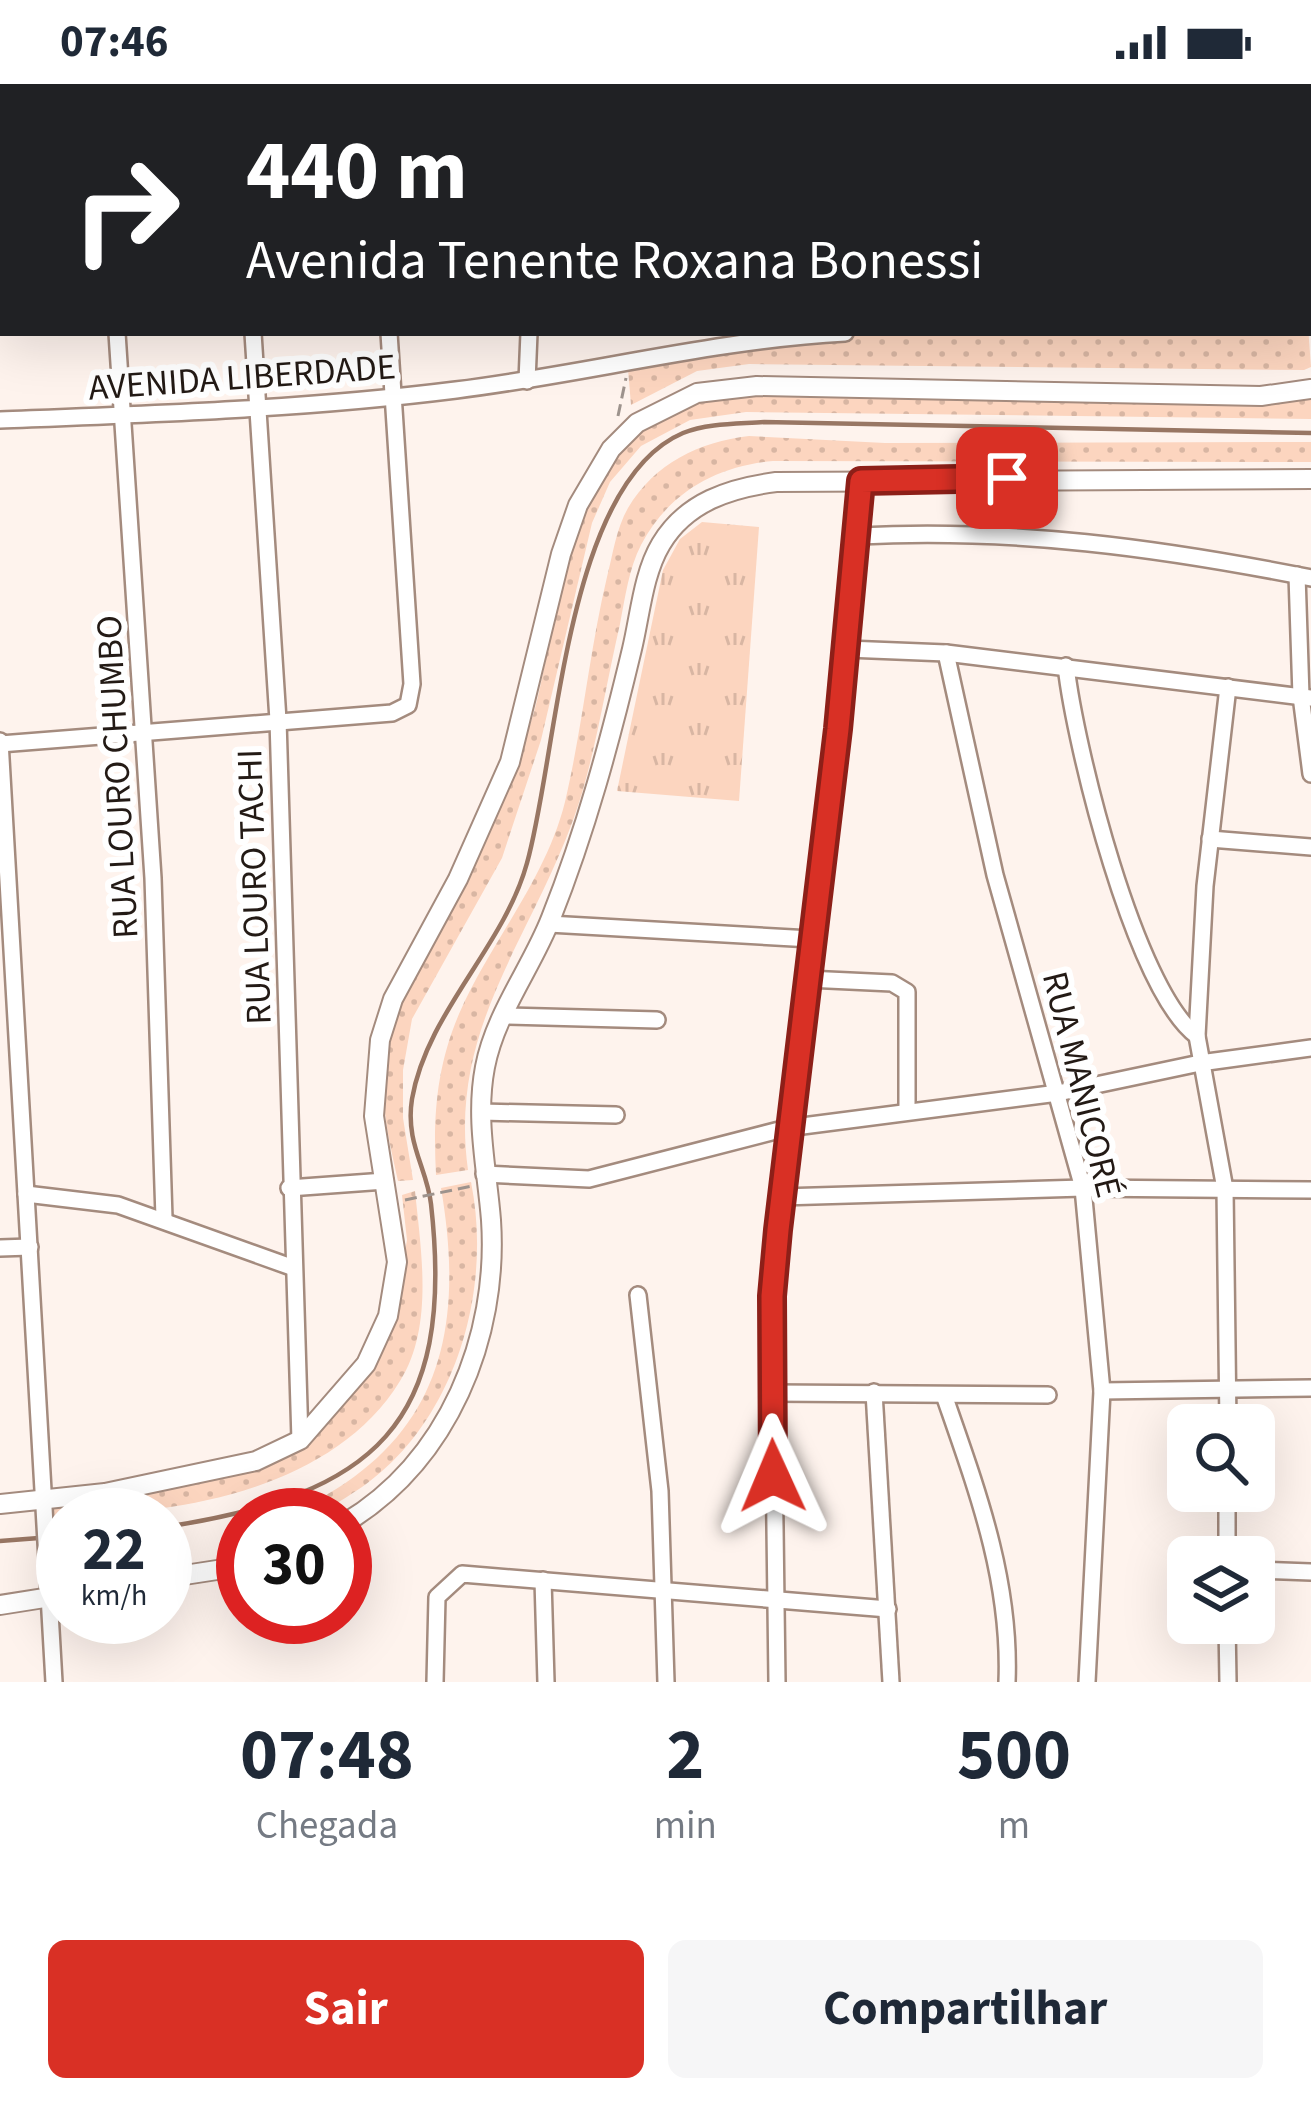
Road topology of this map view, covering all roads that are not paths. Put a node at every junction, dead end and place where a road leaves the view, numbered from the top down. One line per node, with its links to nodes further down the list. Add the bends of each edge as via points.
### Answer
1 (117, 336): 10 (street, RUA LOURO CHUMBO)
2 (253, 336): 9 (street, RUA LOURO TACHI)
3 (389, 336): 8 (street)
4 (529, 336): 6 (street)
5 (800, 336): 6 (street, AVENIDA LIBERDADE)
6 (527, 380): 8 (street, AVENIDA LIBERDADE)
7 (1311, 389): 41 (street, via 1261,396 736,387 680,399 637,423 611,448 578,506 510,762 386,1019 374,1116)
8 (395, 397): 9 (street, AVENIDA LIBERDADE); 21 (street, via 408,705 392,713)
9 (258, 408): 10 (street, AVENIDA LIBERDADE); 21 (street, RUA LOURO TACHI)
10 (123, 416): 11 (street, AVENIDA LIBERDADE); 22 (street, RUA LOURO CHUMBO)
11 (0, 420)
12 (1311, 479): 13 (street)
13 (861, 481): 14 (lane); 27 (street, via 732,489 698,507 662,542 602,774)
14 (859, 536): 15 (street, via 1084,540); 16 (street)
15 (1304, 576): 20 (street)
16 (847, 649): 17 (street); 28 (street)
17 (946, 652): 18 (street); 35 (street, RUA MANICORÉ, via 995,875)
18 (1066, 666): 19 (street); 32 (street, via 1098,822 1162,995)
19 (1228, 688): 20 (street); 25 (street)
20 (1306, 697): 24 (street)
21 (278, 720): 22 (street); 42 (street, RUA LOURO TACHI)
22 (144, 730): 23 (street); 48 (street, RUA LOURO CHUMBO)
23 (0, 743): 46 (street)
24 (1311, 774)
25 (1210, 839): 26 (street); 32 (street)
26 (1311, 847)
27 (549, 924): 28 (street); 30 (street)
28 (811, 939): 29 (street)
29 (807, 979): 37 (street, via 892,982 907,992); 39 (street)
30 (504, 1016): 31 (street); 36 (street, via 489,1050)
31 (658, 1020)
32 (1197, 1036): 34 (street)
33 (1311, 1048): 34 (street)
34 (1200, 1063): 35 (street); 44 (street)
35 (1058, 1093): 37 (street); 43 (street, RUA MANICORÉ)
36 (481, 1112): 38 (street); 40 (street)
37 (907, 1112): 39 (street)
38 (616, 1115)
39 (787, 1128): 40 (street, via 589,1179); 47 (street)
40 (481, 1179): 65 (street, via 492,1266 483,1330 434,1440)
41 (385, 1181): 42 (street); 61 (street, via 398,1244 388,1316 356,1378)
42 (289, 1188): 51 (street, RUA LOURO TACHI)
43 (1083, 1188): 44 (street); 47 (street); 55 (street, RUA MANICORÉ)
44 (1225, 1189): 45 (street); 53 (street)
45 (1311, 1190)
46 (26, 1194): 48 (street); 49 (street)
47 (781, 1197): 57 (street)
48 (164, 1218): 51 (street)
49 (30, 1247): 50 (street); 62 (street)
50 (0, 1248)
51 (294, 1268): 61 (street, RUA LOURO TACHI)
52 (638, 1295): 70 (street)
53 (1229, 1388): 54 (street); 55 (street); 60 (street)
54 (1311, 1388)
55 (1102, 1391): 84 (street, RUA MANICORÉ)
56 (874, 1392): 57 (street); 58 (street); 74 (street)
57 (772, 1394): 72 (street)
58 (944, 1395): 59 (street); 83 (street, via 998,1562)
59 (1048, 1395)
60 (1229, 1404)
61 (300, 1440): 63 (street, via 232,1468)
62 (42, 1488)
63 (140, 1488)
64 (0, 1504): 66 (street)
65 (372, 1505)
66 (36, 1508)
67 (1275, 1571): 68 (street)
68 (1311, 1572)
69 (543, 1580): 70 (street); 78 (street, via 462,1574 440,1590); 79 (street)
70 (665, 1591): 72 (street); 80 (street)
71 (36, 1599): 73 (street)
72 (775, 1600): 74 (street); 81 (street)
73 (0, 1605)
74 (888, 1609): 82 (street)
75 (54, 1644): 77 (street)
76 (1227, 1644): 85 (street)
77 (54, 1682)
78 (435, 1682)
79 (546, 1682)
80 (666, 1682)
81 (777, 1682)
82 (891, 1682)
83 (1007, 1682)
84 (1088, 1682)
85 (1228, 1682)

